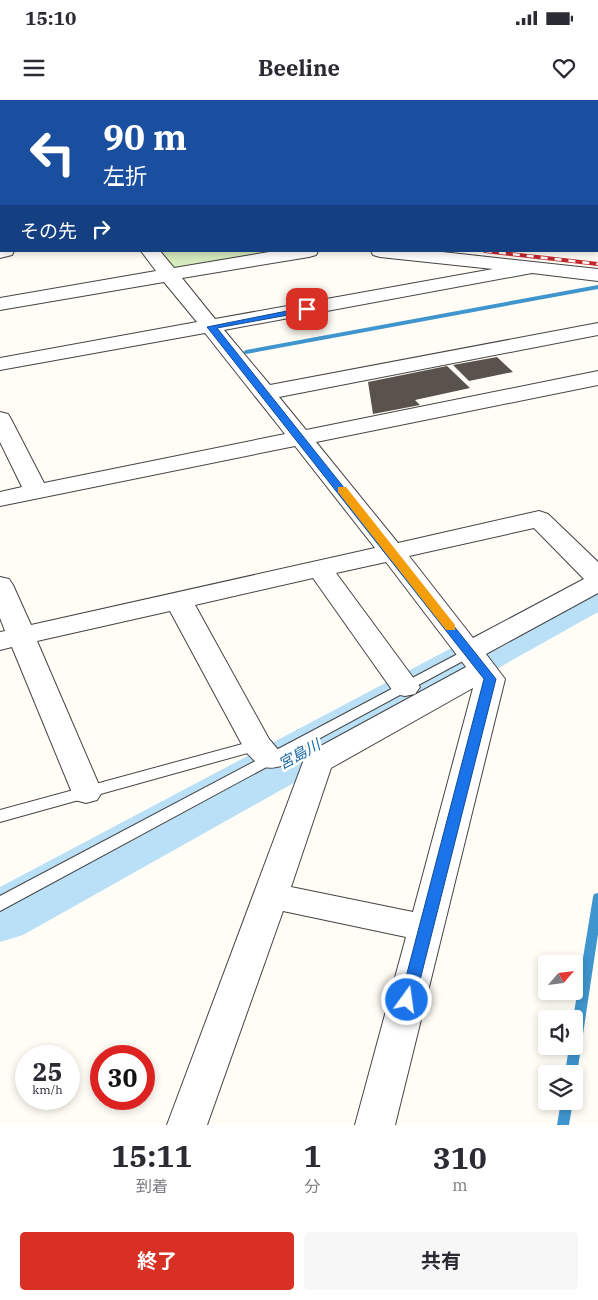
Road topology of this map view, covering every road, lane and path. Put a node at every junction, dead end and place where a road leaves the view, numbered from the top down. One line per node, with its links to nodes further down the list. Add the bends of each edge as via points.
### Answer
1 (151, 252): 6 (street)
2 (303, 252): 6 (street)
3 (390, 252): 4 (street)
4 (536, 267): 5 (street); 8 (street)
5 (598, 275)
6 (169, 276): 7 (street); 8 (street)
7 (0, 304)
8 (212, 327): 10 (street); 12 (street)
9 (598, 329): 12 (street)
10 (0, 364)
11 (598, 378): 14 (street)
12 (265, 393): 14 (street)
13 (0, 418): 15 (street)
14 (300, 437): 15 (street); 17 (street)
15 (36, 491): 16 (street)
16 (0, 499)
17 (391, 551): 18 (street); 19 (street, via 539,519); 24 (street)
18 (319, 568): 22 (street); 25 (street)
19 (598, 577)
20 (598, 582): 24 (street)
21 (0, 585): 23 (street)
22 (178, 600): 23 (street); 26 (street)
23 (10, 638): 27 (street)
24 (476, 661): 25 (lane); 29 (street, via 317,762); 31 (street, via 490,679)
25 (405, 687): 26 (lane)
26 (264, 752): 27 (lane); 30 (lane)
27 (86, 792): 28 (lane)
28 (0, 816)
29 (271, 896): 31 (street); 32 (street)
30 (0, 904)
31 (426, 928): 33 (street)
32 (187, 1125)
33 (375, 1125)

